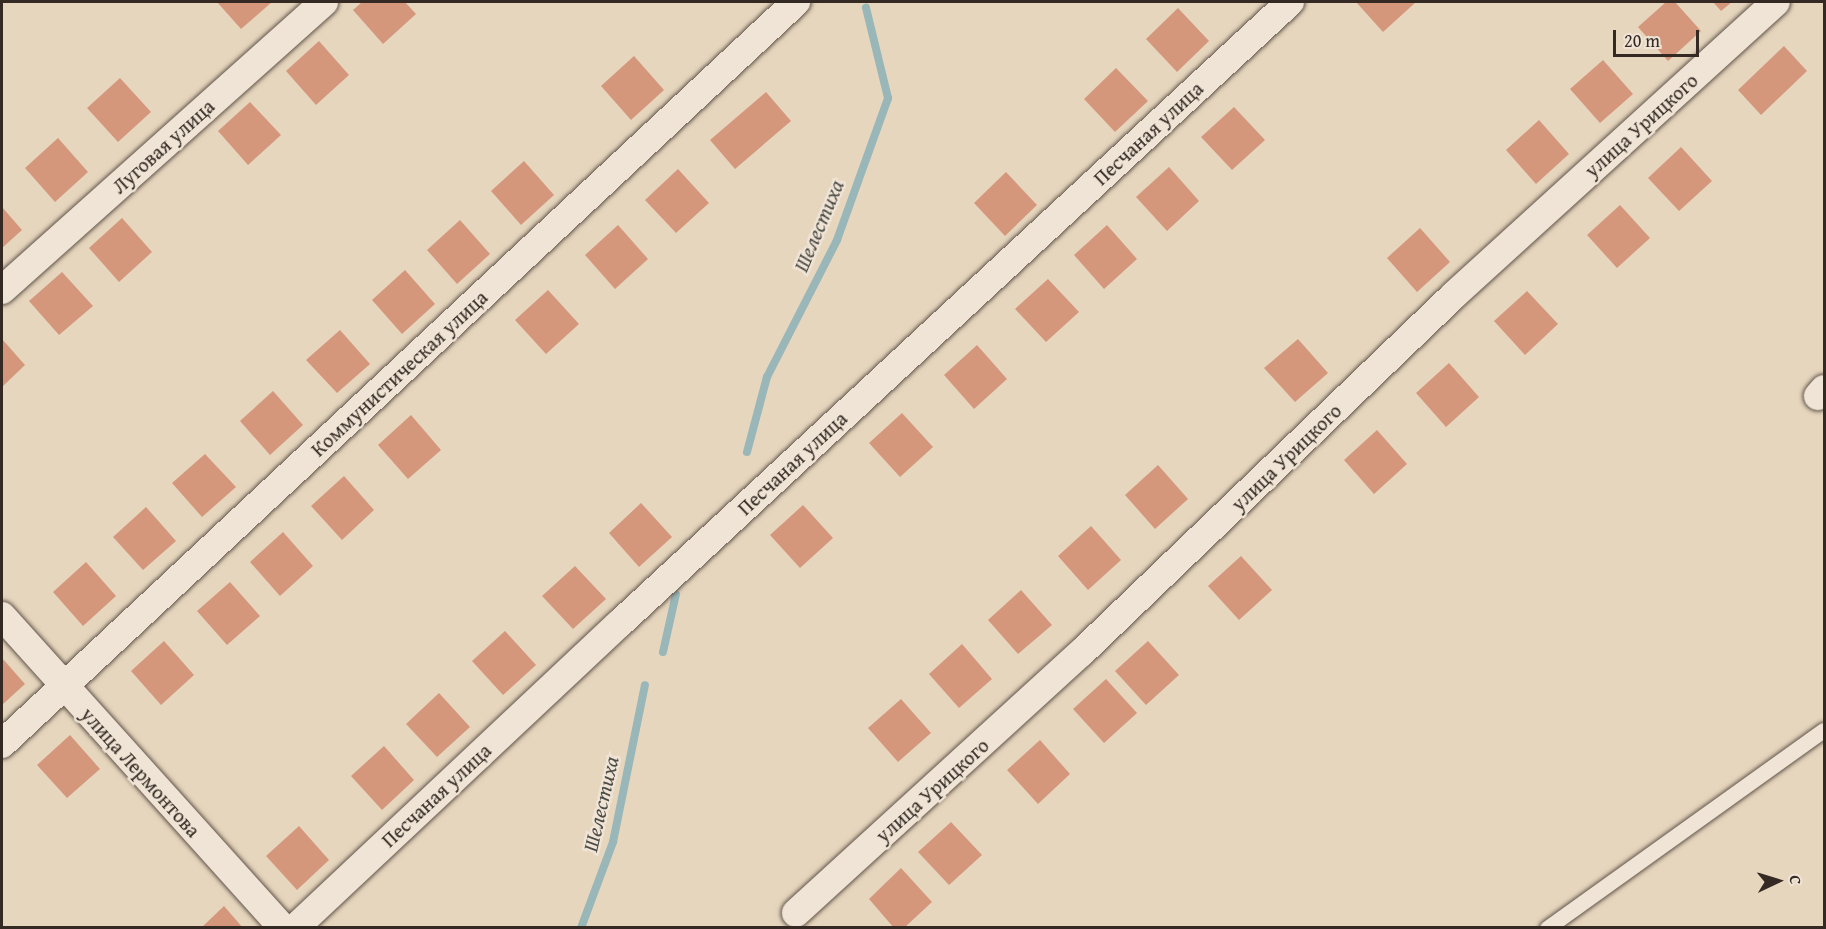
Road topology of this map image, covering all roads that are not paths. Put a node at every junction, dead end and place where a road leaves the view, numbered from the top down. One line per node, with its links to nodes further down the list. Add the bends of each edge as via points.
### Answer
1 (324, 2): 5 (street, Луговая улица)
2 (796, 2): 7 (street, Коммунистическая улица)
3 (1290, 2): 12 (street, Песчаная улица)
4 (1776, 2): 10 (street, улица Урицкого, via 1454,295 1082,653)
5 (2, 290)
6 (2, 616): 7 (street, улица Лермонтова)
7 (63, 687): 9 (street, Коммунистическая улица); 11 (street, улица Лермонтова)
8 (1824, 730): 13 (lane)
9 (2, 744)
10 (796, 913)
11 (283, 927)
12 (295, 927)
13 (1547, 927)

